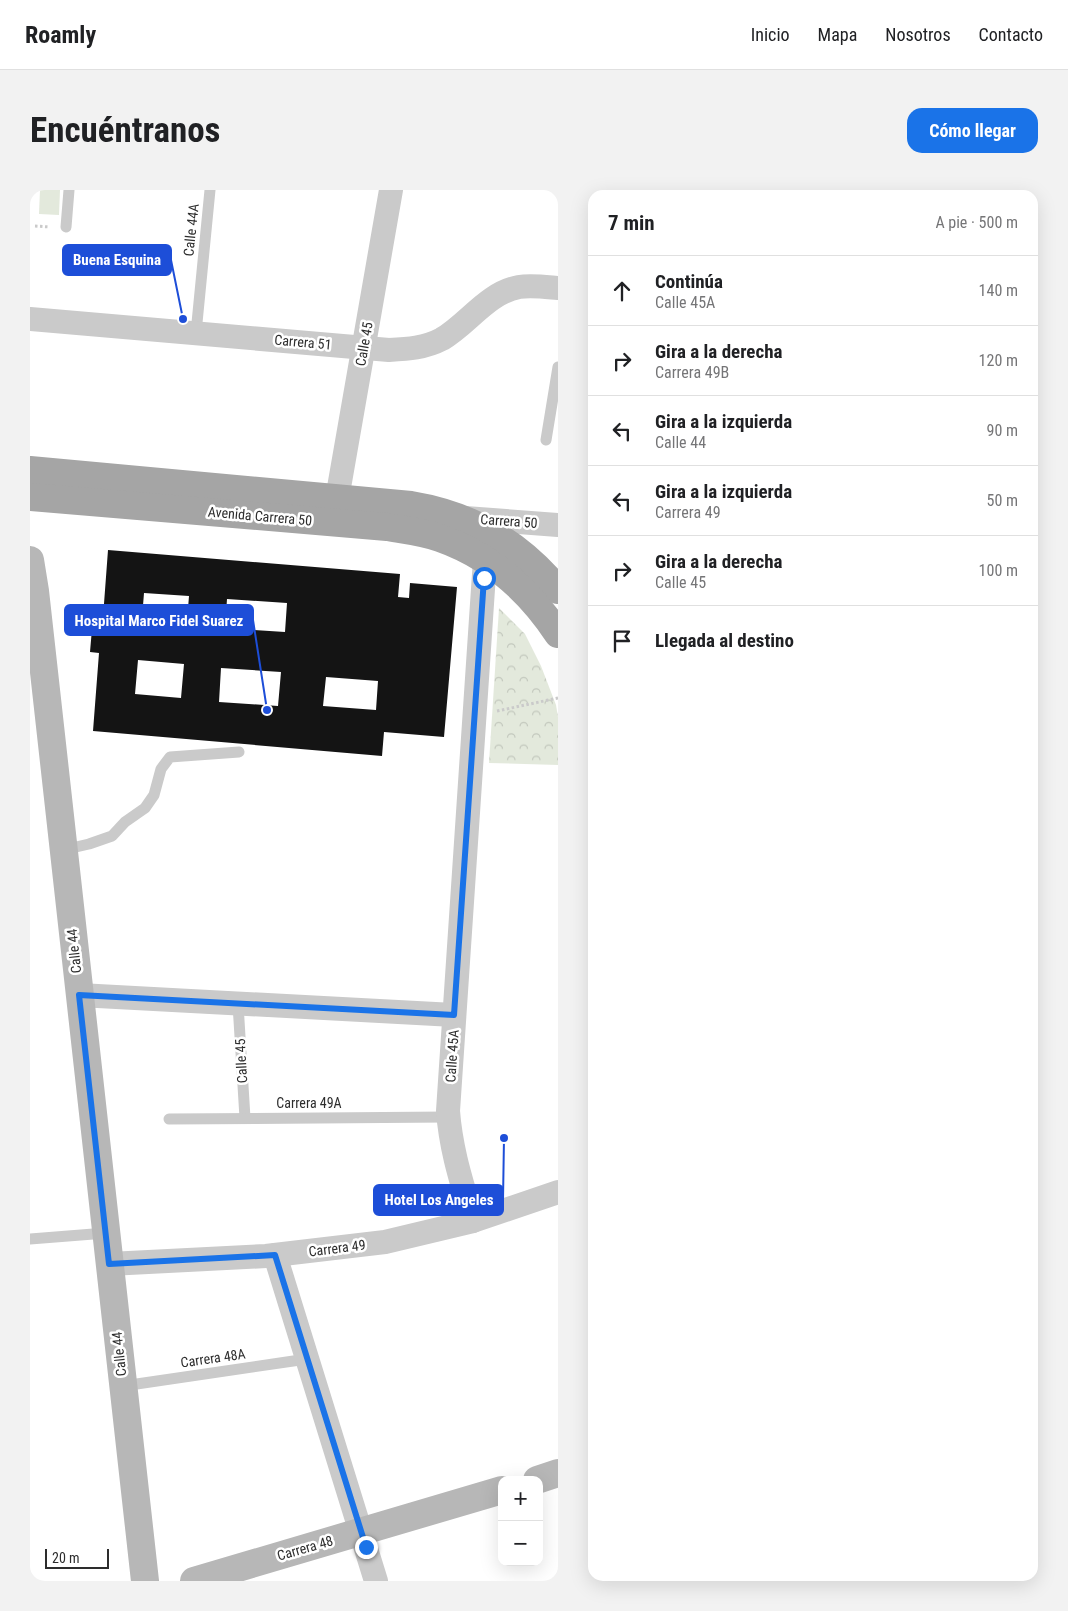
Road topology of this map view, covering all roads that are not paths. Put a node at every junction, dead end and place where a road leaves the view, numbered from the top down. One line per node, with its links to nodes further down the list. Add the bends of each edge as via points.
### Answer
1 (69, 190): 4 (lane)
2 (210, 190): 7 (lane, Calle 44A)
3 (391, 190): 8 (street, Calle 45)
4 (66, 227)
5 (558, 288): 8 (street, Carrera 51, via 520,287 505,292 443,338 428,345 389,350)
6 (30, 319): 7 (street, Carrera 51)
7 (196, 333): 8 (street, Carrera 51)
8 (364, 347): 13 (street, Calle 45)
9 (558, 368): 10 (lane)
10 (546, 440)
11 (30, 470): 13 (main road, Avenida Carrera 50)
12 (30, 497): 16 (main road, Avenida Carrera 50, via 387,527 440,538)
13 (337, 499): 14 (main road, Avenida Carrera 50, via 410,505)
14 (461, 517): 15 (street, Carrera 50); 18 (main road, Avenida Carrera 50, via 521,554)
15 (558, 525)
16 (485, 559): 19 (main road, Avenida Carrera 50, via 525,592); 24 (street, Calle 45A)
17 (30, 560): 21 (main road, Calle 44)
18 (558, 590)
19 (558, 634)
20 (239, 752): 21 (lane, via 170,757 161,769 154,795 112,836)
21 (63, 850): 22 (main road, Calle 44)
22 (79, 995): 23 (street); 30 (main road, Calle 44)
23 (238, 1004): 24 (street); 27 (lane, Calle 45)
24 (454, 1015): 25 (street, Calle 45A)
25 (448, 1117): 27 (lane, Carrera 49A); 29 (street, Calle 45A, via 454,1156)
26 (169, 1118): 27 (lane, Carrera 49A)
27 (245, 1118)
28 (558, 1192): 29 (street, Carrera 49)
29 (472, 1221): 32 (street, Carrera 49, via 385,1242)
30 (106, 1233): 31 (lane); 33 (main road, Calle 44)
31 (30, 1239)
32 (275, 1255): 33 (street, Carrera 49); 34 (street)
33 (109, 1264): 35 (main road, Calle 44)
34 (307, 1360): 35 (lane, Carrera 48A); 39 (street)
35 (123, 1386): 40 (main road, Calle 44)
36 (558, 1473): 37 (main road)
37 (543, 1478)
38 (498, 1491): 39 (main road, Carrera 48)
39 (361, 1532): 41 (main road, Carrera 48); 42 (street)
40 (145, 1581)
41 (194, 1581)
42 (376, 1581)

